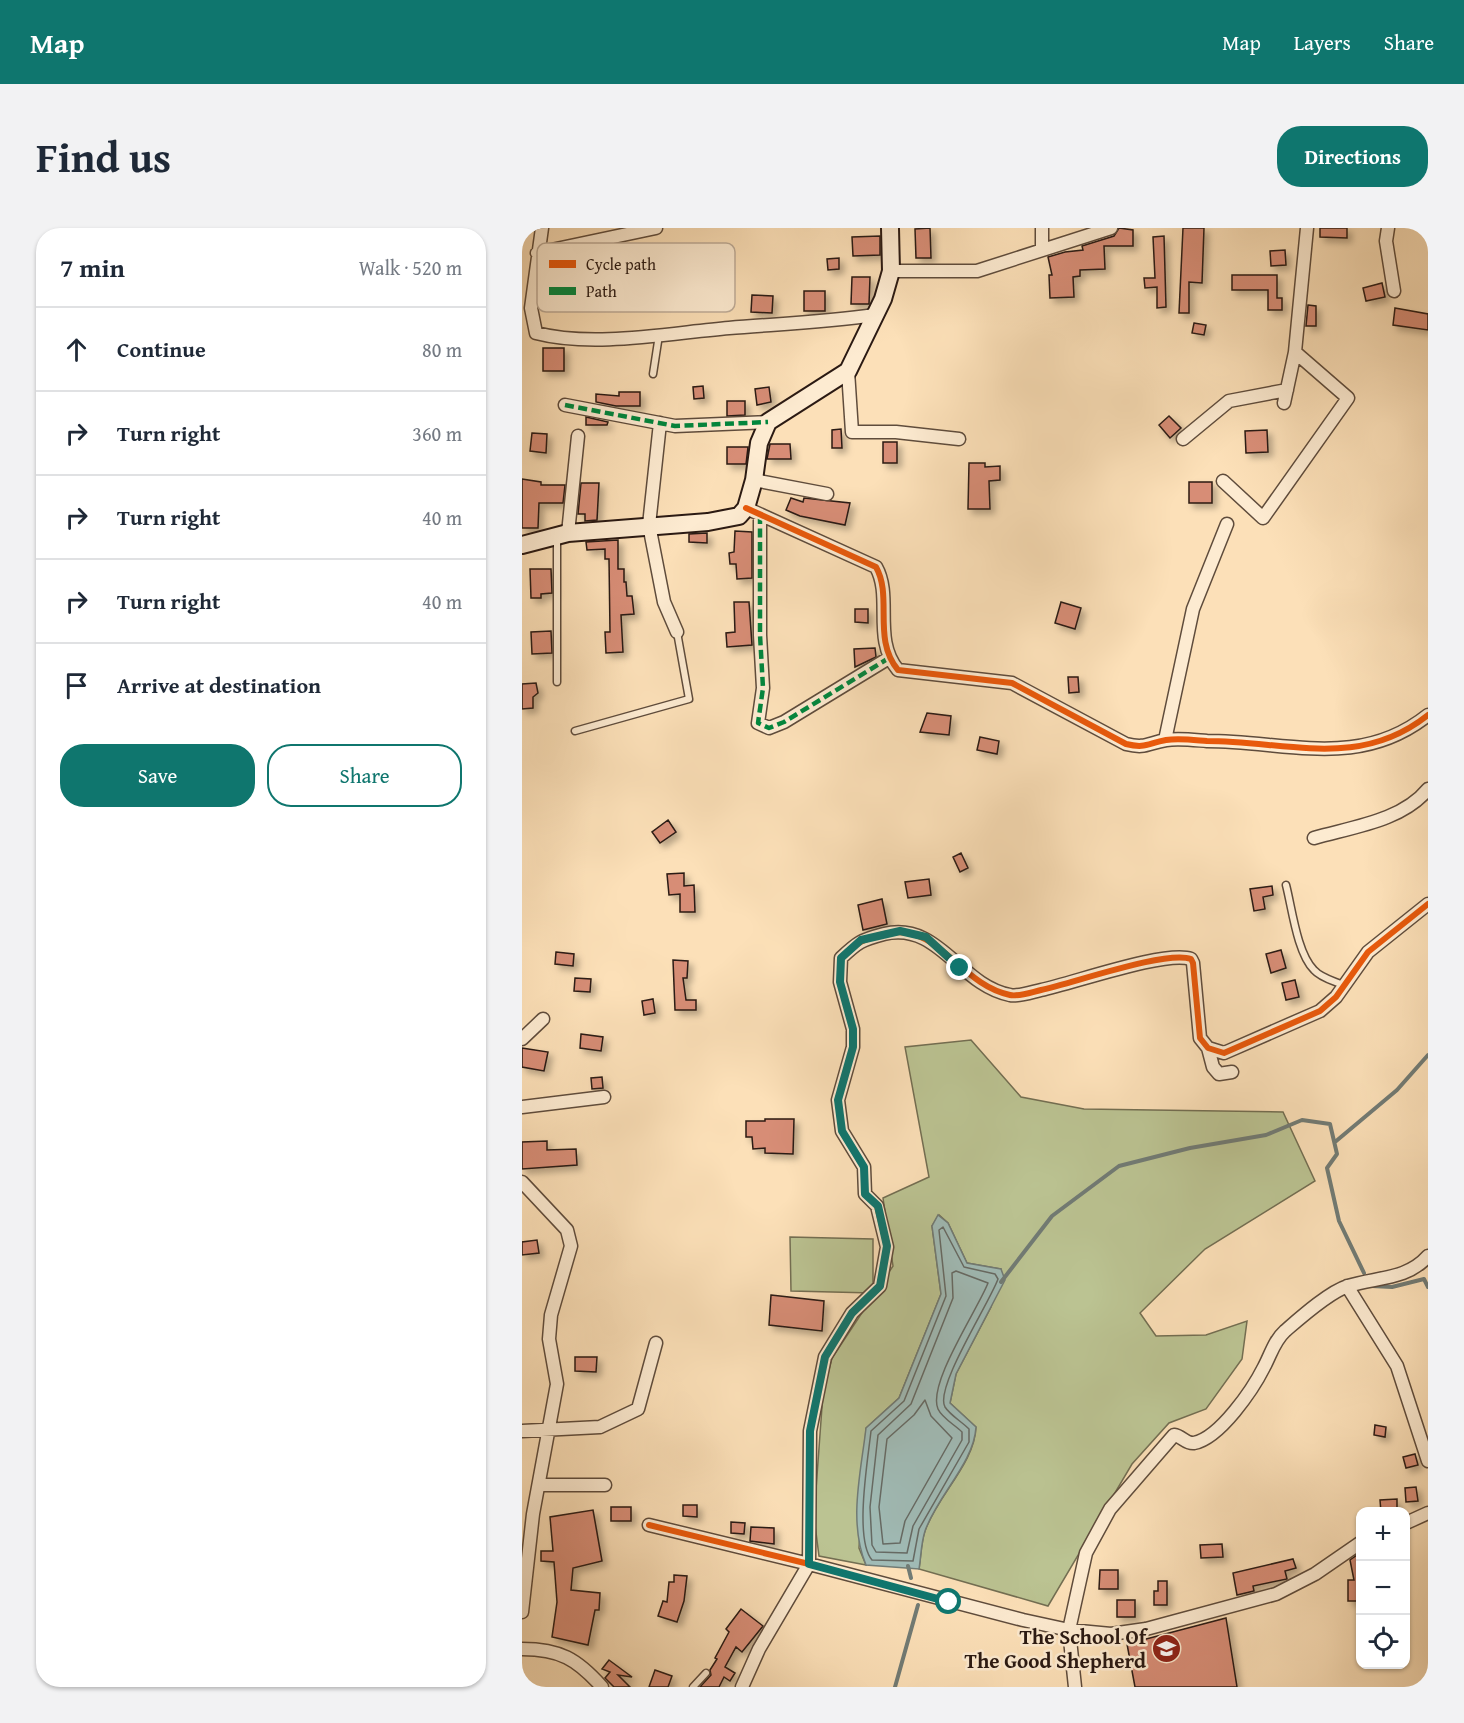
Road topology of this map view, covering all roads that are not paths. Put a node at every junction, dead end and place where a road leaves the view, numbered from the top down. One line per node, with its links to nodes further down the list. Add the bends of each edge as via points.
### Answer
1 (542, 228): 8 (street)
2 (656, 228): 9 (street)
3 (890, 228): 12 (street)
4 (1042, 228): 10 (street)
5 (1111, 228): 10 (street)
6 (1307, 228): 16 (street)
7 (1388, 228): 13 (street, via 1386,241)
8 (539, 243)
9 (585, 243)
10 (1042, 250): 12 (street, via 977,271)
11 (537, 253): 15 (street, via 531,308 536,333 555,338)
12 (891, 271): 14 (street)
13 (1394, 291)
14 (875, 315): 15 (street); 17 (street)
15 (660, 335): 18 (lane)
16 (1295, 352): 19 (street); 28 (street, via 1348,398 1263,518)
17 (848, 371): 22 (street); 25 (street, via 852,432)
18 (653, 374)
19 (1287, 390): 20 (street); 26 (street, via 1229,401)
20 (1284, 403)
21 (565, 405): 23 (street)
22 (768, 422): 23 (street, via 675,426); 27 (street, via 759,443)
23 (660, 423): 32 (street)
24 (578, 436): 33 (street)
25 (959, 439)
26 (1183, 439)
27 (754, 480): 29 (street); 30 (street)
28 (1223, 481)
29 (827, 494)
30 (753, 512): 32 (street, via 708,522); 36 (street, via 876,567 884,580 882,610); 36 (street, via 763,688 758,723 770,728 784,722)
31 (1227, 524): 40 (street, via 1193,609)
32 (649, 525): 33 (street); 35 (street, via 664,602)
33 (562, 534): 34 (street); 37 (lane)
34 (522, 545)
35 (677, 632): 39 (lane, via 689,699)
36 (889, 658): 40 (street, via 898,669 1012,683 1126,744 1143,748)
37 (557, 682)
38 (1428, 715): 40 (street, via 1409,730 1356,749)
39 (575, 731)
40 (1166, 740)
41 (1428, 789): 42 (street, via 1417,803 1384,819)
42 (1314, 838)
43 (1286, 885): 45 (lane, via 1310,966 1316,973)
44 (1428, 904): 45 (street, via 1368,952)
45 (1343, 985): 48 (street, via 1336,998 1320,1011 1224,1053)
46 (543, 1019): 47 (street)
47 (522, 1039)
48 (1209, 1048): 49 (street, via 1213,1067 1219,1074); 65 (street, via 1200,1038 1193,963 1182,956 1012,996 968,973 926,937 900,931 861,940 841,958 840,982 853,1029 853,1047 838,1100 842,1131 864,1167 865,1194 878,1206 887,1246 880,1286 852,1313 825,1357 810,1431)
49 (1232, 1072)
50 (604, 1097): 51 (street)
51 (522, 1107)
52 (522, 1182): 57 (street, via 567,1230 571,1246 551,1316 549,1339 557,1384)
53 (1428, 1256): 54 (street, via 1406,1273)
54 (1347, 1286): 58 (street, via 1397,1366); 67 (street, via 1275,1342 1264,1368 1228,1420 1197,1442 1186,1442 1174,1435 1139,1473 1110,1509 1086,1553)
55 (656, 1343): 57 (street, via 639,1409 606,1425)
56 (522, 1431): 57 (street)
57 (548, 1431): 59 (street)
58 (1428, 1461)
59 (538, 1485): 60 (street); 66 (street)
60 (605, 1485)
61 (1428, 1513): 62 (street)
62 (1410, 1520)
63 (649, 1526): 65 (street)
64 (1356, 1546): 67 (street, via 1315,1574 1276,1594 1129,1633)
65 (809, 1564): 67 (street); 72 (street, via 759,1649)
66 (522, 1612)
67 (1069, 1630): 73 (street)
68 (522, 1649): 70 (street, via 543,1649 566,1656 584,1666)
69 (706, 1673): 71 (lane)
70 (602, 1687)
71 (693, 1687)
72 (742, 1687)
73 (1075, 1687)

